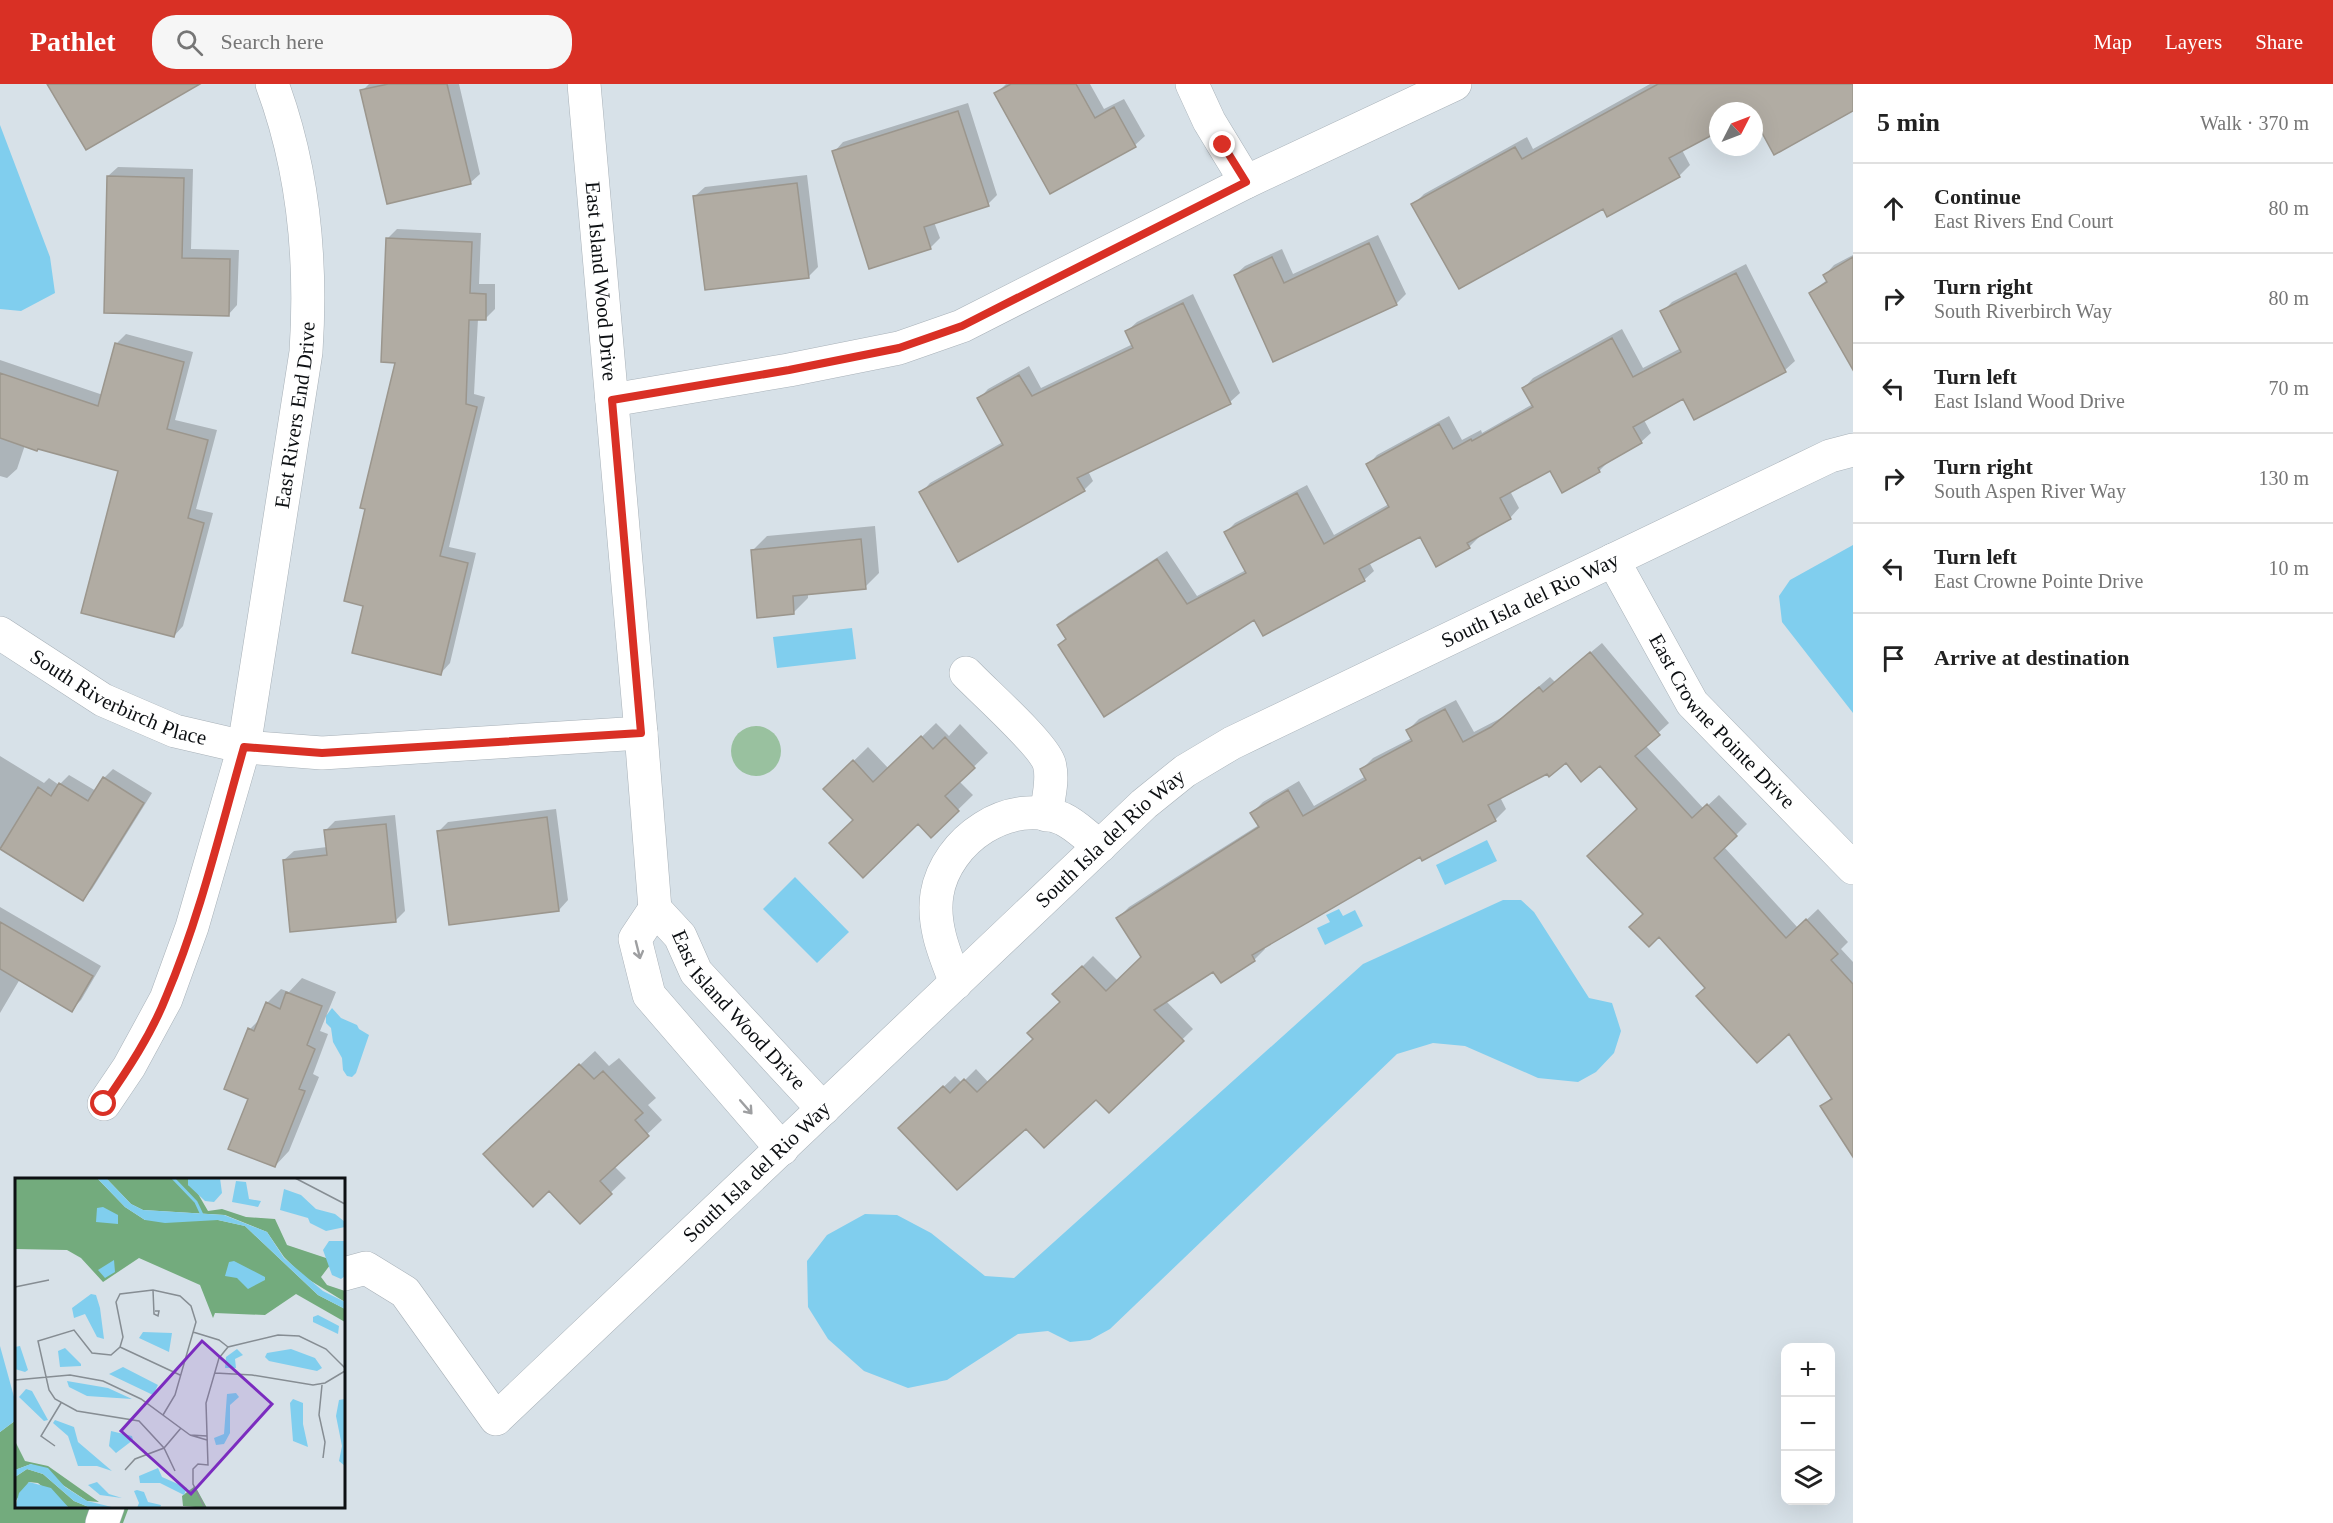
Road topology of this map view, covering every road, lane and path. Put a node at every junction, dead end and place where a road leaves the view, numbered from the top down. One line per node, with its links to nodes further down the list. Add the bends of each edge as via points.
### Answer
1 (272, 84): 12 (street, East Rivers End Drive, via 299,180 309,266 309,309 306,352)
2 (584, 84): 6 (street, East Island Wood Drive)
3 (1192, 84): 5 (street)
4 (1455, 84): 5 (street)
5 (1246, 182): 6 (street, via 962,326 909,344 789,370)
6 (612, 400): 11 (street, East Island Wood Drive)
7 (1853, 450): 8 (street, South Isla del Rio Way, via 1830,456)
8 (1613, 560): 14 (street, South Isla del Rio Way, via 1232,744 1185,771); 15 (street, East Crowne Pointe Drive, via 1692,702)
9 (0, 633): 12 (street, South Riverbirch Place, via 103,700 175,730)
10 (966, 673): 13 (street, via 1037,745 1048,763)
11 (641, 733): 12 (street, South Riverbirch Place, via 322,753); 16 (street, East Island Wood Drive)
12 (244, 747): 18 (street, East Rivers End Drive, via 192,927 166,999)
13 (1046, 815): 14 (street, via 1063,819); 17 (street, via 1008,816 986,826 962,844 946,866 937,894 936,923)
14 (1100, 846): 17 (street, South Isla del Rio Way)
15 (1853, 868)
16 (655, 909): 19 (street, East Island Wood Drive, via 680,936 696,972); 20 (street, East Island Wood Drive, one-way to 20, via 635,939 649,995)
17 (956, 983): 19 (street, South Isla del Rio Way)
18 (104, 1104)
19 (823, 1110): 20 (street, South Isla del Rio Way)
20 (782, 1149): 21 (street, South Isla del Rio Way, via 496,1419 405,1292 366,1268)
21 (345, 1274)
22 (107, 1508): 23 (street)
23 (102, 1523)

